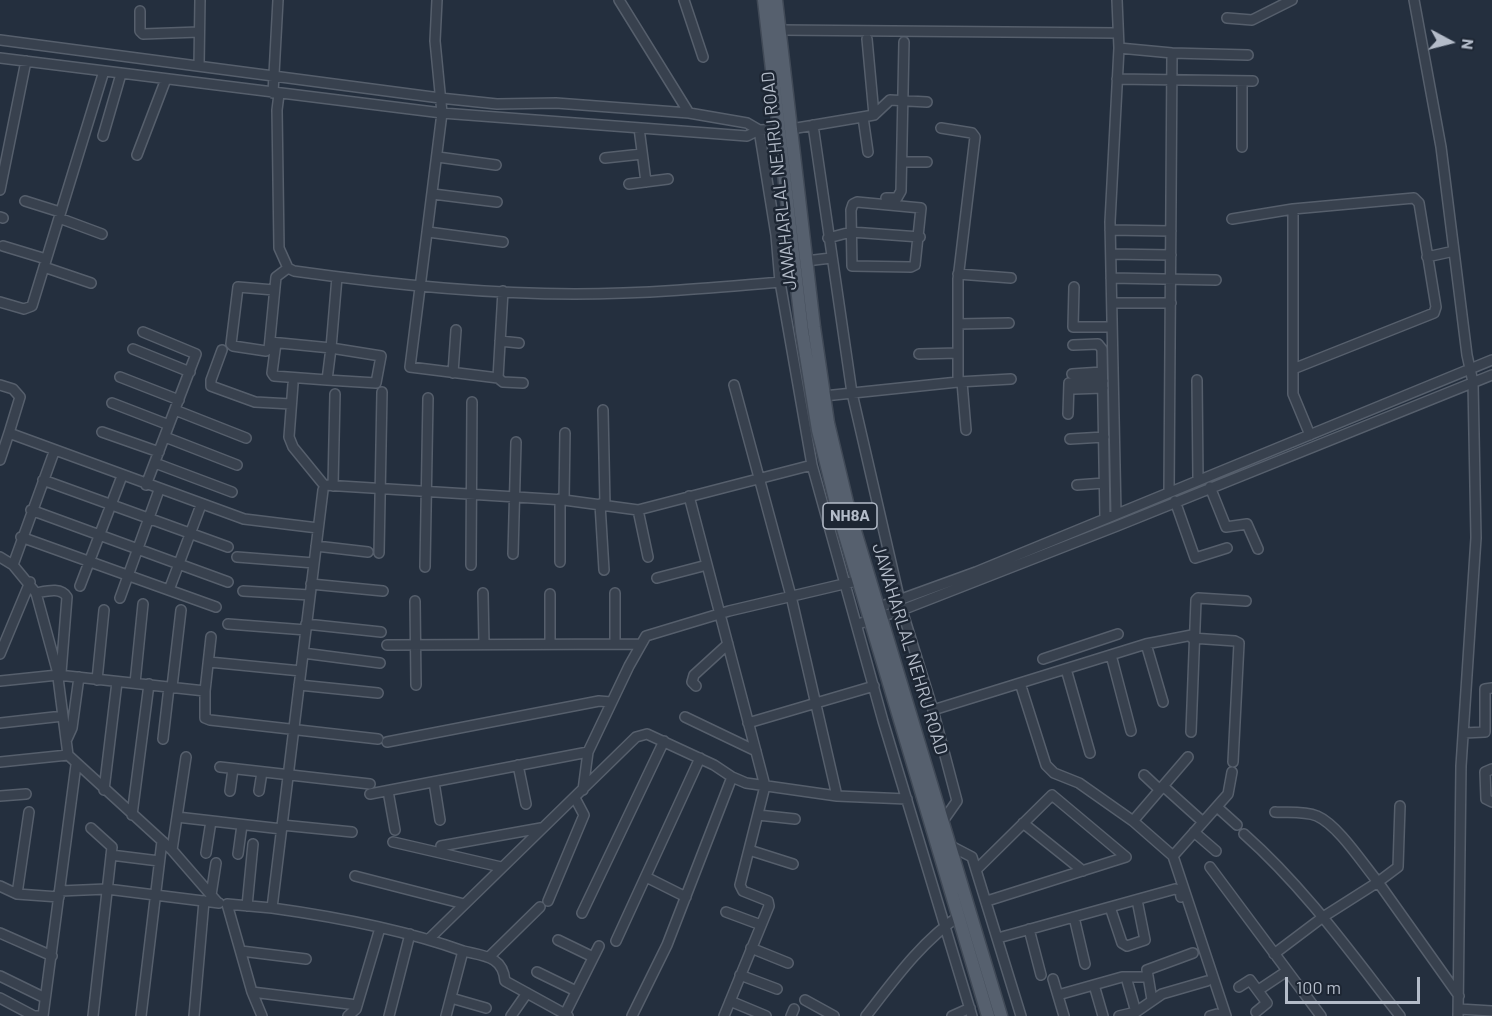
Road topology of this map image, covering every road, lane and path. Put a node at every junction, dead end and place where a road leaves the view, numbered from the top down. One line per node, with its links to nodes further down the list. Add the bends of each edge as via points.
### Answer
1 (200, 0): 14 (street)
2 (278, 0): 28 (street)
3 (437, 0): 35 (street, via 435,41)
4 (620, 0): 39 (street)
5 (684, 0): 22 (street)
6 (764, 0): 46 (main road, JAWAHARLAL NEHRU ROAD / NH8A)
7 (776, 0): 13 (main road, JAWAHARLAL NEHRU ROAD / NH8A)
8 (1117, 0): 15 (street)
9 (1292, 0): 12 (street, via 1252,20)
10 (1414, 0): 77 (street, via 1441,147)
11 (140, 11): 14 (street, via 143,34)
12 (1227, 18)
13 (780, 30): 15 (street); 46 (main road, JAWAHARLAL NEHRU ROAD / NH8A)
14 (199, 32): 25 (street)
15 (1118, 33): 19 (street)
16 (867, 39): 40 (street)
17 (0, 40): 25 (street)
18 (904, 42): 36 (street)
19 (1119, 48): 20 (street); 30 (street)
20 (1172, 53): 21 (street); 31 (street)
21 (1248, 55)
22 (703, 57)
23 (1, 61): 24 (street)
24 (26, 61): 26 (street); 60 (street)
25 (199, 66): 28 (street)
26 (104, 71): 27 (street); 66 (street)
27 (121, 74): 29 (street); 47 (street)
28 (274, 75): 34 (street); 35 (street)
29 (166, 79): 34 (street); 51 (street)
30 (1117, 79): 31 (street); 68 (street)
31 (1172, 80): 32 (street); 69 (street)
32 (1242, 81): 33 (street); 48 (street)
33 (1253, 81)
34 (276, 94): 38 (street, via 320,96); 84 (street, via 279,248)
35 (440, 98): 38 (street); 39 (street)
36 (903, 102): 37 (street); 40 (street, via 891,100); 54 (street)
37 (927, 102)
38 (442, 113): 43 (street); 52 (street)
39 (689, 113): 45 (street, via 747,123)
40 (874, 115): 41 (street)
41 (864, 117): 42 (street); 49 (street)
42 (813, 125): 46 (street); 74 (street)
43 (639, 128): 45 (street, via 747,136); 50 (street)
44 (940, 128): 85 (street, via 972,133 975,137)
45 (759, 129): 46 (street); 91 (street)
46 (785, 129): 82 (main road, JAWAHARLAL NEHRU ROAD / NH8A); 217 (main road, JAWAHARLAL NEHRU ROAD / NH8A, via 802,331 818,430)
47 (103, 136)
48 (1242, 147)
49 (868, 152)
50 (642, 154): 53 (street); 58 (street)
51 (137, 155)
52 (438, 157): 56 (street); 61 (street)
53 (605, 158)
54 (902, 162): 55 (street); 62 (street, via 900,196)
55 (927, 162)
56 (496, 165)
57 (668, 179): 58 (street)
58 (646, 182): 59 (street)
59 (629, 184)
60 (0, 190)
61 (433, 194): 64 (street); 70 (street)
62 (872, 198)
63 (25, 201): 66 (street)
64 (497, 202)
65 (1293, 209): 67 (street); 80 (street, via 1414,198 1419,203); 115 (street)
66 (60, 215): 72 (street); 83 (street)
67 (1232, 219)
68 (1110, 230): 69 (street); 78 (street)
69 (1171, 231): 79 (street)
70 (428, 232): 75 (street); 93 (street)
71 (851, 232): 73 (street); 73 (street, via 850,263 857,268 911,267 917,260); 73 (street, via 851,206 857,202 919,207); 74 (street)
72 (102, 234)
73 (920, 237)
74 (828, 238): 81 (street)
75 (503, 242)
76 (3, 246): 83 (street)
77 (1454, 251): 80 (street); 116 (street)
78 (1111, 254): 79 (street); 88 (street)
79 (1171, 255): 89 (street)
80 (1427, 257): 115 (street, via 1434,313)
81 (831, 258): 82 (street); 135 (street)
82 (806, 261): 137 (main road, JAWAHARLAL NEHRU ROAD / NH8A)
83 (45, 263): 92 (street); 97 (street, via 29,309)
84 (288, 268): 86 (street); 95 (street, via 277,275)
85 (958, 274): 87 (street); 101 (street)
86 (337, 278): 93 (street); 109 (street)
87 (1011, 278)
88 (1111, 278): 89 (street); 98 (street)
89 (1171, 279): 90 (street); 99 (street)
90 (1216, 280)
91 (780, 282): 96 (street, via 576,294); 162 (street)
92 (91, 283)
93 (421, 285): 96 (street); 118 (street, via 409,365)
94 (1074, 287): 102 (street, via 1073,327)
95 (274, 290): 106 (street); 106 (street, via 238,287 231,344 266,351)
96 (503, 291): 105 (street)
97 (0, 302)
98 (1112, 303): 99 (street); 102 (street)
99 (1171, 303): 175 (street)
100 (1009, 323): 101 (street)
101 (958, 324): 112 (street)
102 (1112, 327): 188 (street)
103 (456, 330): 118 (street)
104 (143, 332): 117 (street, via 195,352)
105 (501, 341): 107 (street); 122 (street)
106 (273, 343): 109 (street); 124 (street, via 274,376)
107 (519, 343)
108 (1073, 345): 126 (street, via 1100,346)
109 (331, 348): 124 (street); 124 (street, via 379,354 381,359 376,383)
110 (133, 349): 117 (street)
111 (222, 350): 142 (street, via 211,386 255,402)
112 (958, 353): 113 (street); 127 (street)
113 (919, 354)
114 (1492, 360): 116 (street)
115 (1293, 369): 151 (street, via 1293,393)
116 (1469, 369): 128 (street); 151 (street)
117 (190, 372): 139 (street)
118 (453, 373): 122 (street)
119 (1072, 374): 126 (street)
120 (1492, 375): 128 (street)
121 (120, 377): 139 (street)
122 (498, 378): 129 (street)
123 (1011, 379): 127 (street)
124 (327, 380)
125 (1197, 380): 166 (street)
126 (1102, 381): 133 (street); 145 (street, via 1069,383); 153 (street)
127 (960, 382): 135 (street); 147 (street)
128 (1473, 382): 171 (street); 294 (street, via 1476,538)
129 (523, 383)
130 (292, 384): 142 (street)
131 (0, 385): 149 (street, via 13,389 20,397)
132 (734, 386): 164 (street)
133 (1074, 389)
134 (382, 392): 172 (street)
135 (852, 393): 137 (street); 235 (street)
136 (335, 394): 170 (street)
137 (824, 396): 240 (main road, JAWAHARLAL NEHRU ROAD / NH8A)
138 (428, 398): 177 (street)
139 (179, 400): 143 (street)
140 (472, 402): 178 (street)
141 (112, 403): 146 (street)
142 (291, 404): 170 (street, via 289,437 293,447 324,485)
143 (175, 410): 146 (street); 154 (street)
144 (603, 410): 185 (street)
145 (1068, 414)
146 (169, 425): 152 (street)
147 (966, 430)
148 (102, 432): 158 (street)
149 (9, 433): 157 (street); 159 (street)
150 (566, 433): 181 (street)
151 (1310, 435): 166 (street)
152 (165, 437): 158 (street); 161 (street)
153 (1104, 437): 155 (street); 167 (street)
154 (246, 438)
155 (1070, 439)
156 (516, 442): 180 (street)
157 (54, 452): 163 (street); 165 (street)
158 (159, 453): 160 (street)
159 (0, 460)
160 (155, 463): 168 (street); 176 (street)
161 (237, 465)
162 (812, 465): 164 (street); 217 (street, via 832,541)
163 (122, 476): 168 (street); 183 (street)
164 (758, 478): 179 (street); 230 (street)
165 (43, 480): 183 (street); 186 (street)
166 (1198, 480): 175 (street)
167 (1104, 483): 169 (street); 189 (street)
168 (146, 485): 173 (street)
169 (1077, 485)
170 (333, 486): 172 (street)
171 (1210, 487): 182 (street); 199 (street, via 1226,527 1247,524)
172 (380, 489): 177 (street); 201 (street)
173 (159, 490): 184 (street); 190 (street)
174 (323, 490): 191 (street)
175 (1169, 491): 188 (street)
176 (231, 492)
177 (425, 492): 178 (street); 213 (street)
178 (472, 496): 180 (street); 211 (street)
179 (689, 496): 187 (street); 212 (street)
180 (514, 498): 181 (street); 202 (street)
181 (562, 499): 185 (street); 207 (street)
182 (1174, 501): 198 (street, via 1195,558); 235 (street)
183 (111, 505): 190 (street); 192 (street)
184 (201, 505): 191 (street, via 244,519); 193 (street)
185 (602, 505): 187 (street); 214 (street)
186 (31, 510): 192 (street); 194 (street)
187 (638, 510): 204 (street)
188 (1116, 514): 189 (street)
189 (1105, 518): 235 (street)
190 (149, 519): 193 (street); 196 (street)
191 (318, 528): 195 (street)
192 (100, 534): 196 (street); 206 (street)
193 (190, 534): 197 (street); 208 (street)
194 (21, 537): 206 (street); 210 (street)
195 (316, 546): 200 (street); 209 (street)
196 (138, 547): 208 (street); 215 (street)
197 (228, 547)
198 (1227, 548)
199 (1258, 549)
200 (368, 552)
201 (380, 554)
202 (513, 554)
203 (237, 557): 209 (street)
204 (648, 557)
205 (1, 560): 210 (street)
206 (90, 561): 215 (street); 221 (street)
207 (560, 562)
208 (179, 563): 219 (street); 222 (street)
209 (314, 563): 220 (street)
210 (13, 565): 218 (street)
211 (471, 565)
212 (707, 565): 216 (street); 239 (street)
213 (425, 567)
214 (604, 570)
215 (129, 575): 222 (street); 231 (street)
216 (657, 578)
217 (853, 581): 230 (street); 240 (main road, JAWAHARLAL NEHRU ROAD / NH8A); 241 (street)
218 (30, 582): 225 (street); 258 (street)
219 (228, 582)
220 (311, 584): 224 (street); 229 (street)
221 (80, 586)
222 (170, 590): 236 (street)
223 (243, 591): 229 (street)
224 (383, 591)
225 (36, 593): 266 (street); 266 (street, via 63,592 67,597)
226 (483, 593): 248 (street)
227 (615, 593): 250 (street)
228 (550, 594): 249 (street)
229 (310, 595): 243 (street)
230 (791, 596): 239 (street); 284 (street)
231 (120, 598)
232 (415, 601): 255 (street)
233 (1246, 601): 246 (street, via 1197,598)
234 (143, 604): 271 (street)
235 (900, 605): 240 (street); 285 (street)
236 (216, 607)
237 (105, 610): 268 (street)
238 (181, 610): 278 (street)
239 (720, 614): 251 (street, via 646,636); 252 (street)
240 (875, 614): 241 (street); 345 (main road, JAWAHARLAL NEHRU ROAD / NH8A); 396 (main road, JAWAHARLAL NEHRU ROAD / NH8A)
241 (856, 620): 277 (street)
242 (228, 624): 243 (street)
243 (306, 627): 244 (street); 257 (street)
244 (381, 632)
245 (1118, 634): 256 (street)
246 (1192, 636): 253 (street); 292 (street); 306 (street, via 1239,643)
247 (212, 637): 261 (street)
248 (483, 644): 249 (street); 255 (street)
249 (550, 644): 250 (street)
250 (615, 644): 251 (street)
251 (641, 644): 282 (street)
252 (728, 644): 276 (street, via 693,675); 289 (street)
253 (1146, 644): 259 (street); 283 (street)
254 (387, 645): 255 (street)
255 (416, 645): 275 (street)
256 (1076, 648): 260 (street); 263 (street)
257 (303, 653): 262 (street); 265 (street)
258 (0, 654)
259 (1111, 655): 263 (street); 291 (street)
260 (1043, 659)
261 (208, 662): 265 (street); 280 (street)
262 (380, 663)
263 (1080, 664): 264 (street)
264 (1066, 669): 272 (street); 300 (street)
265 (301, 671): 274 (street)
266 (59, 675): 267 (street); 269 (street); 286 (street)
267 (79, 678): 268 (street); 296 (street, via 72,728)
268 (97, 680): 270 (street)
269 (0, 681)
270 (117, 682): 271 (street); 322 (street)
271 (135, 683): 273 (street)
272 (1020, 683): 285 (street); 346 (street, via 1046,765)
273 (149, 684): 278 (street); 340 (street)
274 (299, 685): 281 (street); 290 (street)
275 (416, 685)
276 (696, 686)
277 (874, 686): 284 (street); 332 (street)
278 (171, 687): 280 (street); 295 (street)
279 (1492, 688): 293 (street, via 1486,687 1485,691)
280 (205, 691): 290 (street, via 205,718)
281 (378, 693)
282 (611, 702): 290 (street, via 382,740); 299 (street)
283 (1163, 702)
284 (816, 704): 289 (street); 330 (street)
285 (933, 710): 345 (street, via 957,801)
286 (63, 716): 288 (street); 296 (street)
287 (686, 717): 298 (street)
288 (0, 723)
289 (748, 723): 298 (street)
290 (294, 729): 314 (street)
291 (1131, 730)
292 (1191, 732)
293 (1488, 732): 294 (street)
294 (1464, 733): 439 (street)
295 (163, 739)
296 (66, 741): 301 (street)
297 (664, 741): 304 (street); 323 (street, via 639,735); 394 (street)
298 (756, 751): 319 (street)
299 (588, 752): 308 (street); 323 (street)
300 (1090, 753)
301 (68, 755): 305 (street); 307 (street)
302 (186, 757): 341 (street)
303 (1188, 757): 320 (street)
304 (700, 758): 316 (street); 378 (street)
305 (0, 762)
306 (1233, 762)
307 (76, 765): 322 (street); 383 (street)
308 (518, 765): 317 (street); 334 (street)
309 (219, 767): 310 (street)
310 (233, 769): 312 (street); 324 (street)
311 (1492, 769): 333 (street, via 1485,772 1486,799)
312 (262, 772): 314 (street); 325 (street)
313 (1232, 772): 336 (street, via 1231,788)
314 (288, 774): 318 (street); 351 (street)
315 (1144, 775): 320 (street)
316 (732, 777): 319 (street); 385 (street)
317 (434, 782): 326 (street); 343 (street)
318 (370, 784)
319 (765, 786): 330 (street); 339 (street)
320 (1161, 788): 346 (street); 347 (street)
321 (0, 790): 329 (street)
322 (104, 790): 340 (street)
323 (583, 790): 331 (street)
324 (230, 791)
325 (260, 791)
326 (388, 791): 328 (street); 354 (street)
327 (26, 794): 329 (street)
328 (370, 794)
329 (0, 796)
330 (837, 796): 332 (street)
331 (575, 798): 353 (street); 417 (street, via 584,815 544,904)
332 (907, 799): 400 (street)
333 (1492, 802)
334 (526, 804)
335 (1400, 806): 379 (street, via 1398,867)
336 (1217, 807): 347 (street); 350 (street)
337 (29, 812): 382 (street)
338 (1275, 812): 379 (street, via 1308,813 1321,818)
339 (758, 814): 342 (street); 364 (street)
340 (132, 815): 358 (street)
341 (177, 817): 344 (street); 363 (street)
342 (795, 819)
343 (440, 820)
344 (211, 821): 349 (street); 366 (street)
345 (943, 821): 361 (main road, JAWAHARLAL NEHRU ROAD / NH8A)
346 (1133, 821): 369 (street)
347 (1203, 822): 356 (street)
348 (1023, 823): 375 (street); 376 (street); 376 (street, via 1052,795 1126,857)
349 (242, 825): 351 (street); 367 (street)
350 (1237, 825)
351 (282, 827): 355 (street); 393 (street)
352 (91, 828): 368 (street, via 111,844)
353 (541, 828): 362 (street); 373 (street)
354 (395, 830)
355 (352, 832)
356 (1194, 832): 365 (street); 369 (street)
357 (1244, 834): 398 (street)
358 (162, 841): 363 (street); 370 (street)
359 (393, 842): 373 (street)
360 (253, 844): 391 (street)
361 (949, 845): 375 (street, via 972,857); 471 (main road, JAWAHARLAL NEHRU ROAD / NH8A)
362 (441, 846)
363 (172, 850): 386 (street)
364 (749, 850): 372 (street); 399 (street, via 741,889 769,903)
365 (1216, 851)
366 (206, 853)
367 (238, 854)
368 (111, 855): 370 (street); 381 (street)
369 (1173, 856): 454 (street)
370 (159, 861): 384 (street)
371 (216, 863): 386 (street)
372 (793, 864)
373 (501, 867): 390 (street)
374 (1210, 867): 415 (street)
375 (976, 870): 388 (street)
376 (1083, 871): 388 (street)
377 (355, 876): 390 (street)
378 (646, 877): 385 (street); 409 (street)
379 (1378, 882): 398 (street); 439 (street)
380 (0, 886): 382 (street)
381 (107, 889): 383 (street); 384 (street); 456 (street)
382 (17, 894): 383 (street)
383 (60, 894): 416 (street)
384 (155, 895): 386 (street); 457 (street)
385 (686, 897): 464 (street)
386 (208, 898): 389 (street); 458 (street)
387 (1137, 900): 392 (street); 392 (street, via 1145,937 1144,941 1127,946 1122,943); 402 (street, via 1179,890)
388 (987, 901): 406 (street)
389 (223, 904): 391 (street); 412 (street)
390 (464, 904): 407 (street)
391 (247, 906): 393 (street)
392 (1110, 907): 397 (street)
393 (272, 908): 401 (street)
394 (582, 912)
395 (726, 912): 399 (street)
396 (959, 916): 400 (street); 470 (main road, JAWAHARLAL NEHRU ROAD / NH8A)
397 (1074, 917): 403 (street); 421 (street)
398 (1323, 917): 415 (street); 477 (street)
399 (761, 925): 411 (street)
400 (946, 925): 449 (street); 468 (street, via 901,971)
401 (380, 928): 405 (street); 446 (street)
402 (1190, 928)
403 (1029, 929): 406 (street); 425 (street)
404 (0, 933): 416 (street)
405 (410, 934): 407 (street); 461 (street)
406 (998, 938): 472 (street)
407 (429, 939): 413 (street)
408 (558, 940): 418 (street)
409 (616, 941)
410 (599, 946): 418 (street)
411 (751, 948): 420 (street); 424 (street)
412 (241, 951): 419 (street); 436 (street)
413 (463, 951): 417 (street); 441 (street)
414 (1193, 953): 428 (street, via 1150,967)
415 (1274, 954): 422 (street)
416 (52, 956): 440 (street)
417 (489, 957): 437 (street, via 501,964 505,981)
418 (593, 957): 435 (street)
419 (306, 960)
420 (788, 963)
421 (1085, 964)
422 (1287, 971): 434 (street); 476 (street)
423 (537, 972): 435 (street)
424 (740, 975): 433 (street); 445 (street)
425 (1041, 975)
426 (0, 976): 440 (street)
427 (1126, 977): 428 (street); 431 (street); 450 (street)
428 (1146, 977): 444 (street)
429 (1053, 979): 438 (street)
430 (1207, 981): 444 (street)
431 (1094, 985): 438 (street); 474 (street)
432 (1239, 987): 434 (street, via 1251,980)
433 (777, 989)
434 (1260, 989): 451 (street, via 1267,1003)
435 (576, 991): 453 (street)
436 (252, 992): 446 (street); 459 (street)
437 (527, 993): 453 (street); 463 (street)
438 (1058, 995): 473 (street)
439 (1459, 996): 452 (street)
440 (45, 998): 455 (street)
441 (451, 998): 447 (street); 462 (street)
442 (0, 999): 455 (street, via 34,1016)
443 (804, 1000): 467 (street)
444 (1152, 1000): 450 (street)
445 (730, 1001): 465 (street); 466 (street)
446 (357, 1005): 460 (street)
447 (486, 1008)
448 (1492, 1011): 452 (street)
449 (971, 1012): 469 (street)
450 (1136, 1012): 475 (street)
451 (1256, 1012)
452 (1459, 1012)
453 (562, 1014)
454 (1218, 1015)
455 (42, 1016)
456 (93, 1016)
457 (141, 1016)
458 (194, 1016)
459 (262, 1016)
460 (348, 1016)
461 (389, 1016)
462 (446, 1016)
463 (511, 1016)
464 (632, 1016)
465 (724, 1016)
466 (766, 1016)
467 (834, 1016)
468 (866, 1016)
469 (952, 1016)
470 (988, 1016)
471 (1001, 1016)
472 (1021, 1016)
473 (1064, 1016)
474 (1103, 1016)
475 (1119, 1016)
476 (1321, 1016)
477 (1400, 1016)

